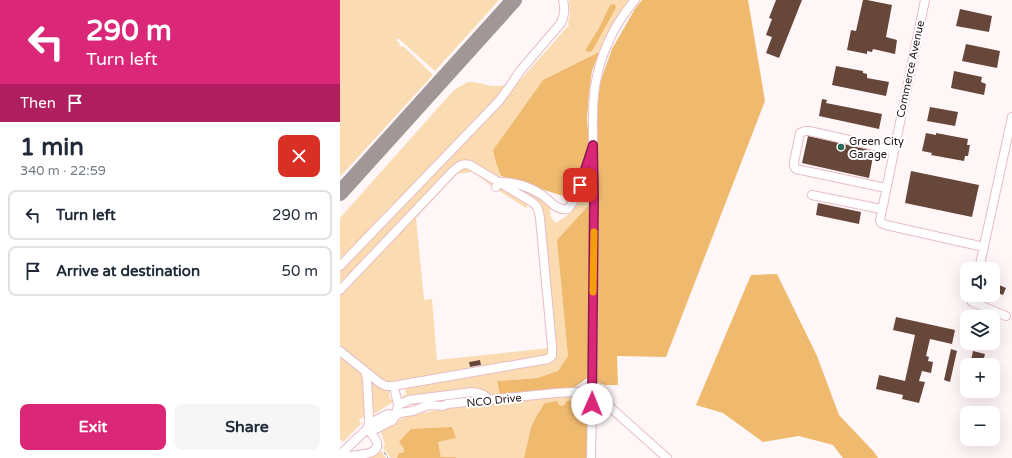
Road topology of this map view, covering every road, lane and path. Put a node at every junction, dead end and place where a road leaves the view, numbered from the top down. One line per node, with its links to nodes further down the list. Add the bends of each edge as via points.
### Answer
1 (563, 0): 13 (street, via 565,7 561,23 520,71 499,101)
2 (634, 0): 5 (street, via 614,29 598,70 592,104)
3 (925, 0): 6 (street, Commerce Avenue)
4 (1012, 117): 11 (street)
5 (593, 145): 7 (street, via 580,185 568,209 558,208 543,195 515,183 506,182); 20 (street)
6 (894, 150): 8 (street, Commerce Avenue); 8 (street, via 809,131 800,133 794,162 796,169)
7 (498, 185): 14 (street, via 470,165 458,166); 18 (street, via 532,202 534,208 539,211 552,356 544,361 393,386 380,384)
8 (886, 188): 10 (street, Commerce Avenue)
9 (812, 195): 10 (street)
10 (881, 210): 11 (street, via 880,220 884,224)
11 (984, 247): 12 (street)
12 (981, 262)
13 (340, 266)
14 (340, 290)
15 (979, 302): 16 (street)
16 (1006, 316)
17 (340, 351): 18 (street)
18 (365, 372): 24 (street)
19 (395, 391): 22 (street)
20 (592, 391): 21 (street, NCO Drive); 28 (street); 29 (street)
21 (489, 400): 22 (street, via 481,393 472,392 409,400); 23 (street, NCO Drive, via 442,406 428,405 413,412)
22 (398, 405): 23 (street)
23 (396, 415): 24 (street, NCO Drive, via 392,421 376,429)
24 (368, 429): 25 (street, via 375,436); 26 (street, NCO Drive)
25 (377, 444): 26 (street, via 375,450 370,453); 27 (street)
26 (340, 455)
27 (386, 455)
28 (591, 458)
29 (667, 458)

